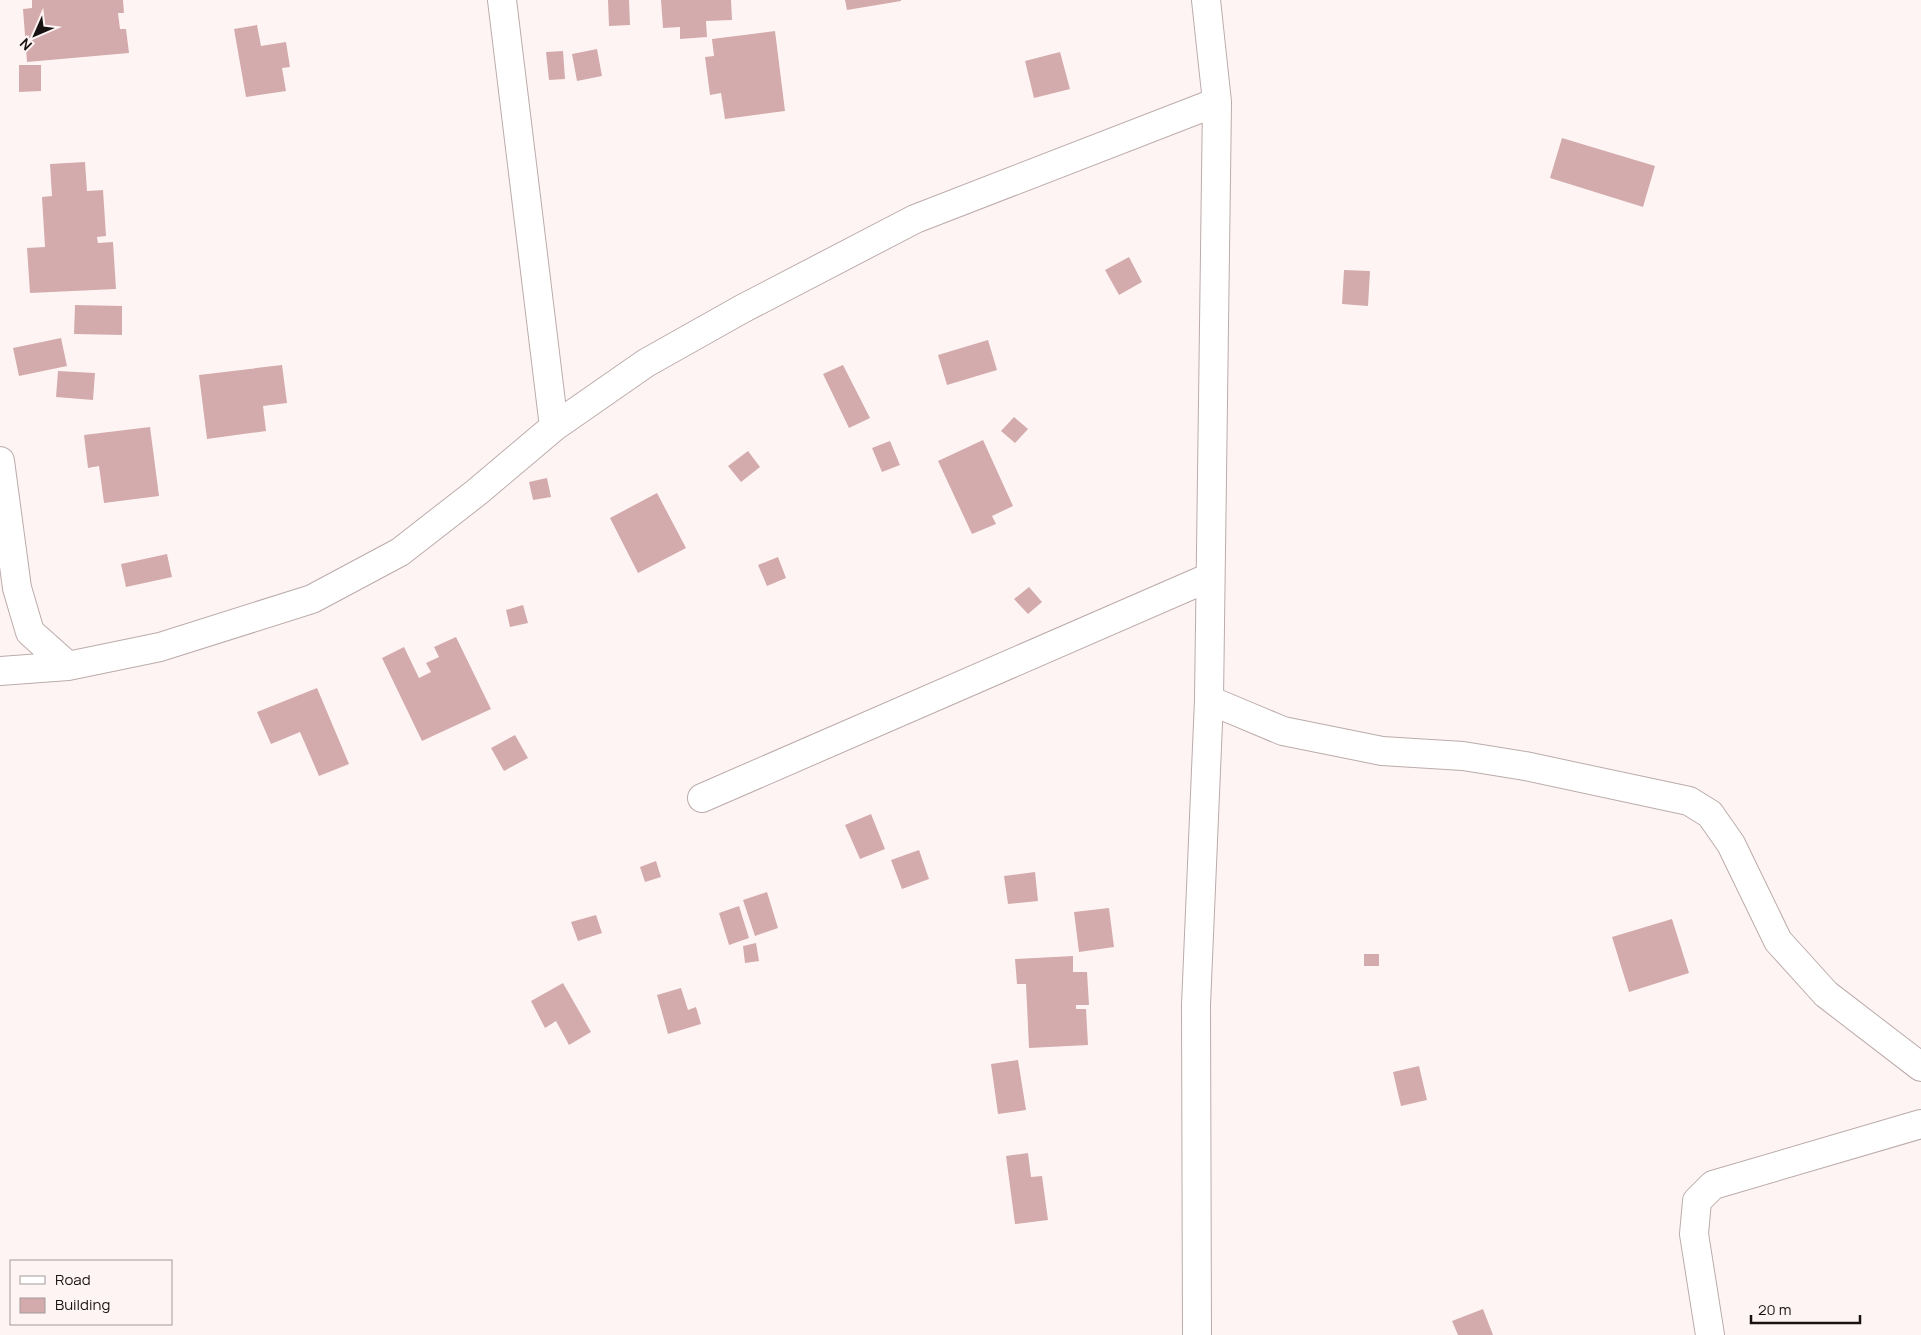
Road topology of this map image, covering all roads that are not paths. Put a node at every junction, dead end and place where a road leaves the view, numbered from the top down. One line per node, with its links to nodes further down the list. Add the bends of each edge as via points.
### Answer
1 (502, 0): 4 (street)
2 (1206, 0): 3 (street)
3 (1217, 102): 4 (street, via 915,219 646,363); 6 (street)
4 (554, 427): 7 (street, via 400,552 312,599 160,647)
5 (0, 461): 7 (street, via 17,588 30,632)
6 (1210, 577): 9 (street); 10 (street)
7 (68, 666): 8 (street)
8 (0, 671)
9 (1209, 700): 11 (street, via 1283,731 1382,751 1463,756 1525,766 1689,801 1710,814 1731,844 1778,941 1826,994); 13 (street, via 1196,1005)
10 (702, 798)
11 (1921, 1067)
12 (1921, 1124): 14 (street, via 1713,1184 1697,1202 1694,1234)
13 (1197, 1335)
14 (1710, 1335)

